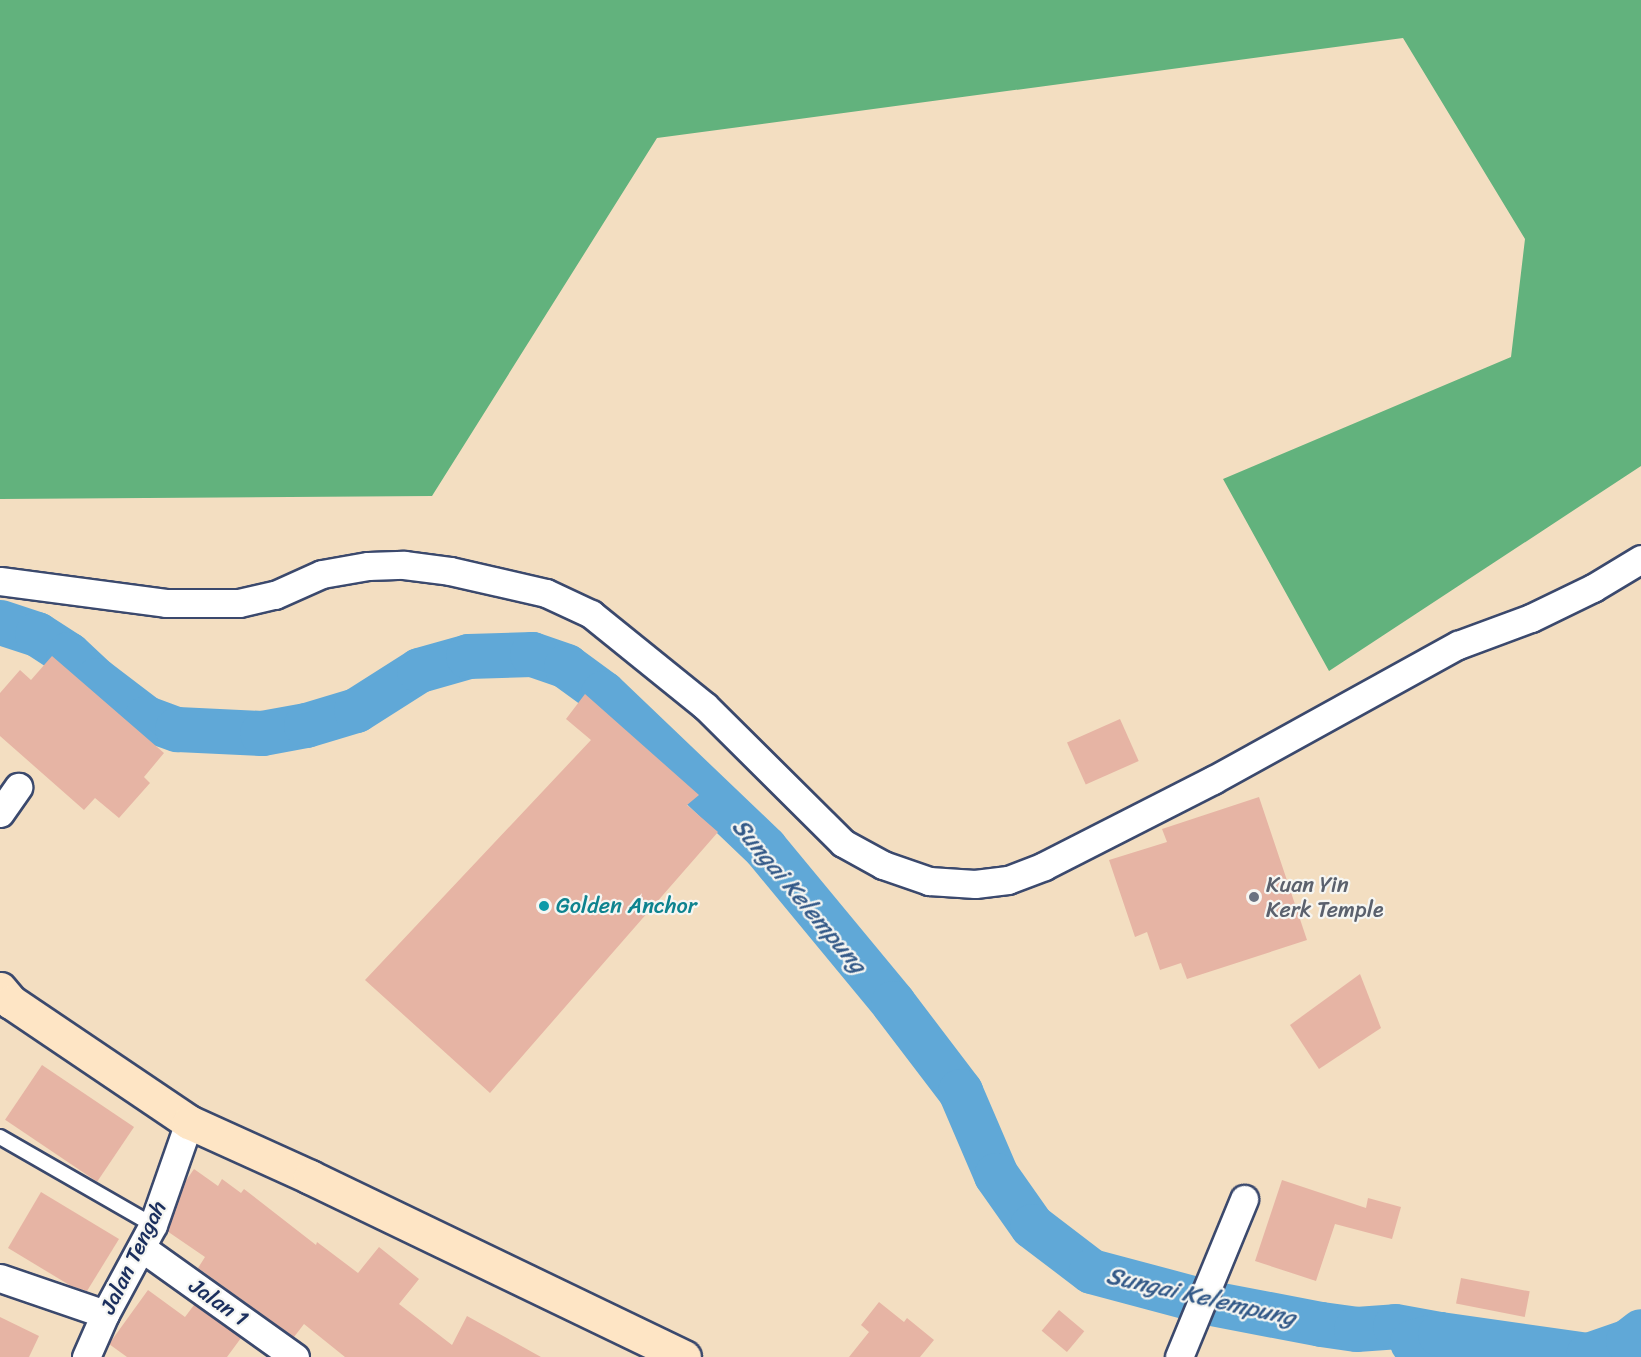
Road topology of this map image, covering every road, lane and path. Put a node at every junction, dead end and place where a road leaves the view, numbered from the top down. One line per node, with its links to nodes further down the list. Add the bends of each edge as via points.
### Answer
1 (1641, 559): 2 (street, via 1551,608 1448,650 1213,780 1044,866 1008,880 975,884 929,881 883,865 843,843 705,706 591,614 546,593 450,571 404,565 322,574 275,594 239,603 165,603)
2 (0, 581)
3 (18, 787): 4 (street)
4 (0, 813)
5 (4, 1003): 6 (main road)
6 (189, 1122): 9 (street, Jalan Tengah); 14 (main road)
7 (0, 1137): 9 (lane)
8 (1244, 1199): 15 (street)
9 (147, 1236): 11 (street, Jalan Tengah); 13 (street, Jalan 1)
10 (0, 1278): 11 (street)
11 (105, 1314): 12 (street, Jalan Tengah)
12 (86, 1357)
13 (296, 1357)
14 (684, 1357)
15 (1179, 1357)

